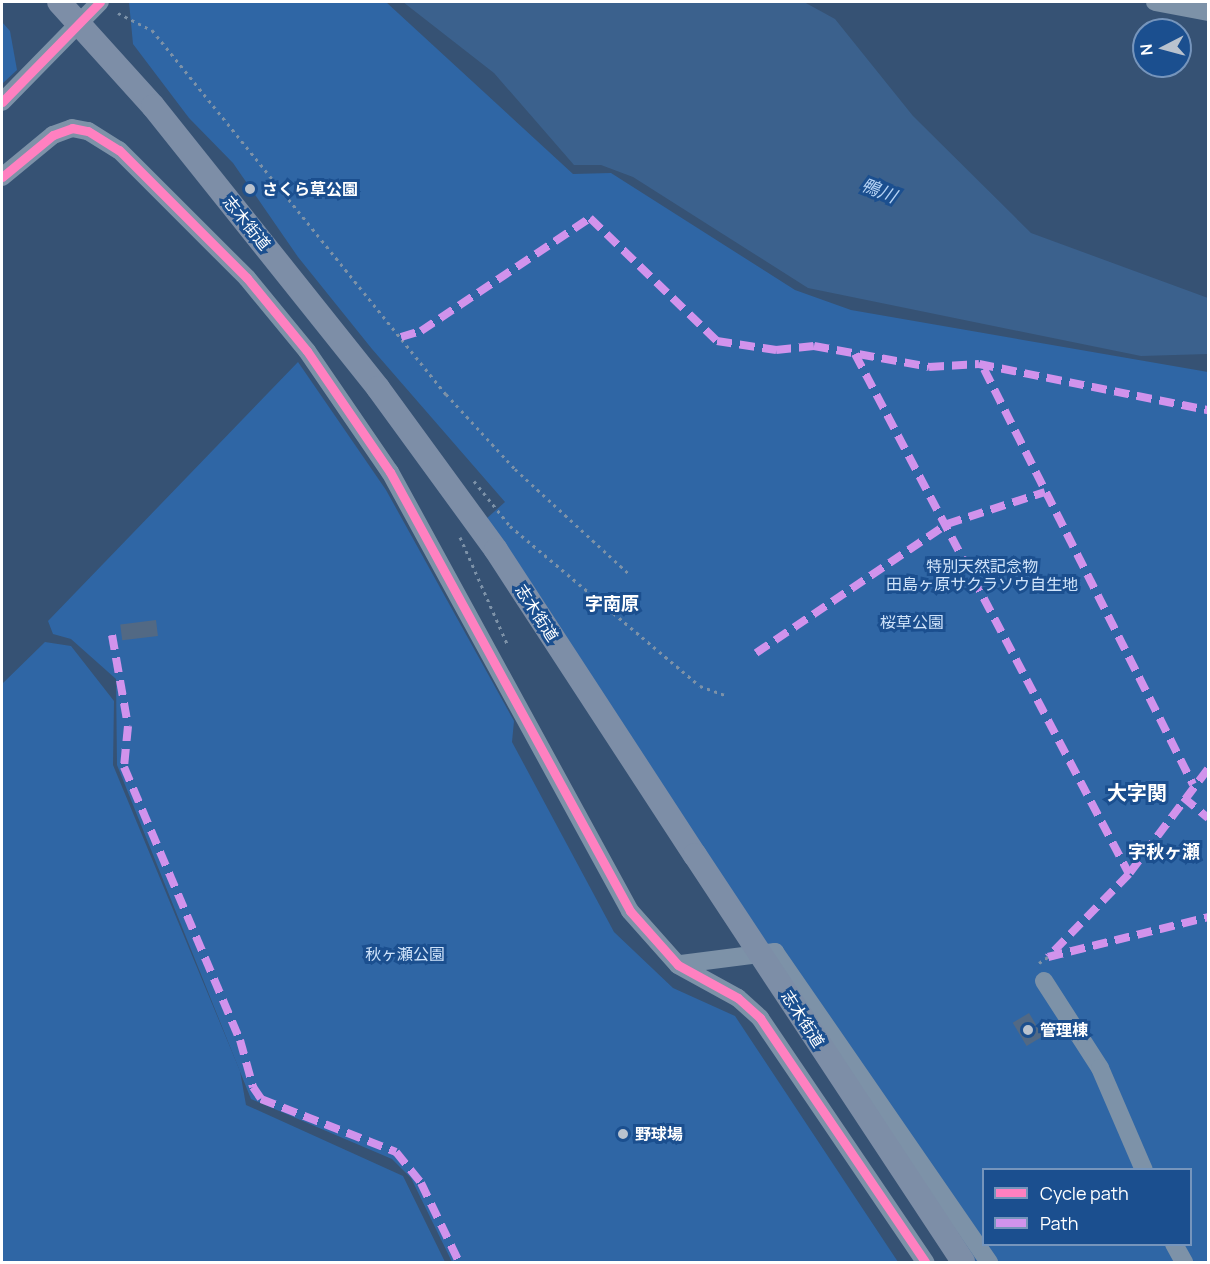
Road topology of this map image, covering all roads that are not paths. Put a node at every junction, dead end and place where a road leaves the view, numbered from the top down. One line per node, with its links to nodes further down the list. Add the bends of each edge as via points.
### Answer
1 (59, 2): 5 (main road, 志木街道)
2 (100, 2): 5 (street)
3 (1155, 2): 4 (street)
4 (1209, 12)
5 (78, 23): 6 (street); 13 (main road, 志木街道, bridge, via 160,116 385,397 496,550)
6 (2, 102)
7 (2, 177): 8 (street, via 53,135 72,128 88,131 119,150 247,278 307,351 390,472 630,911)
8 (678, 964): 12 (street, via 738,998 760,1018); 14 (street, via 775,952)
9 (1044, 981): 10 (street, via 1100,1068)
10 (1143, 1168)
11 (1175, 1246): 15 (street)
12 (925, 1263)
13 (963, 1263)
14 (989, 1263)
15 (1184, 1263)

